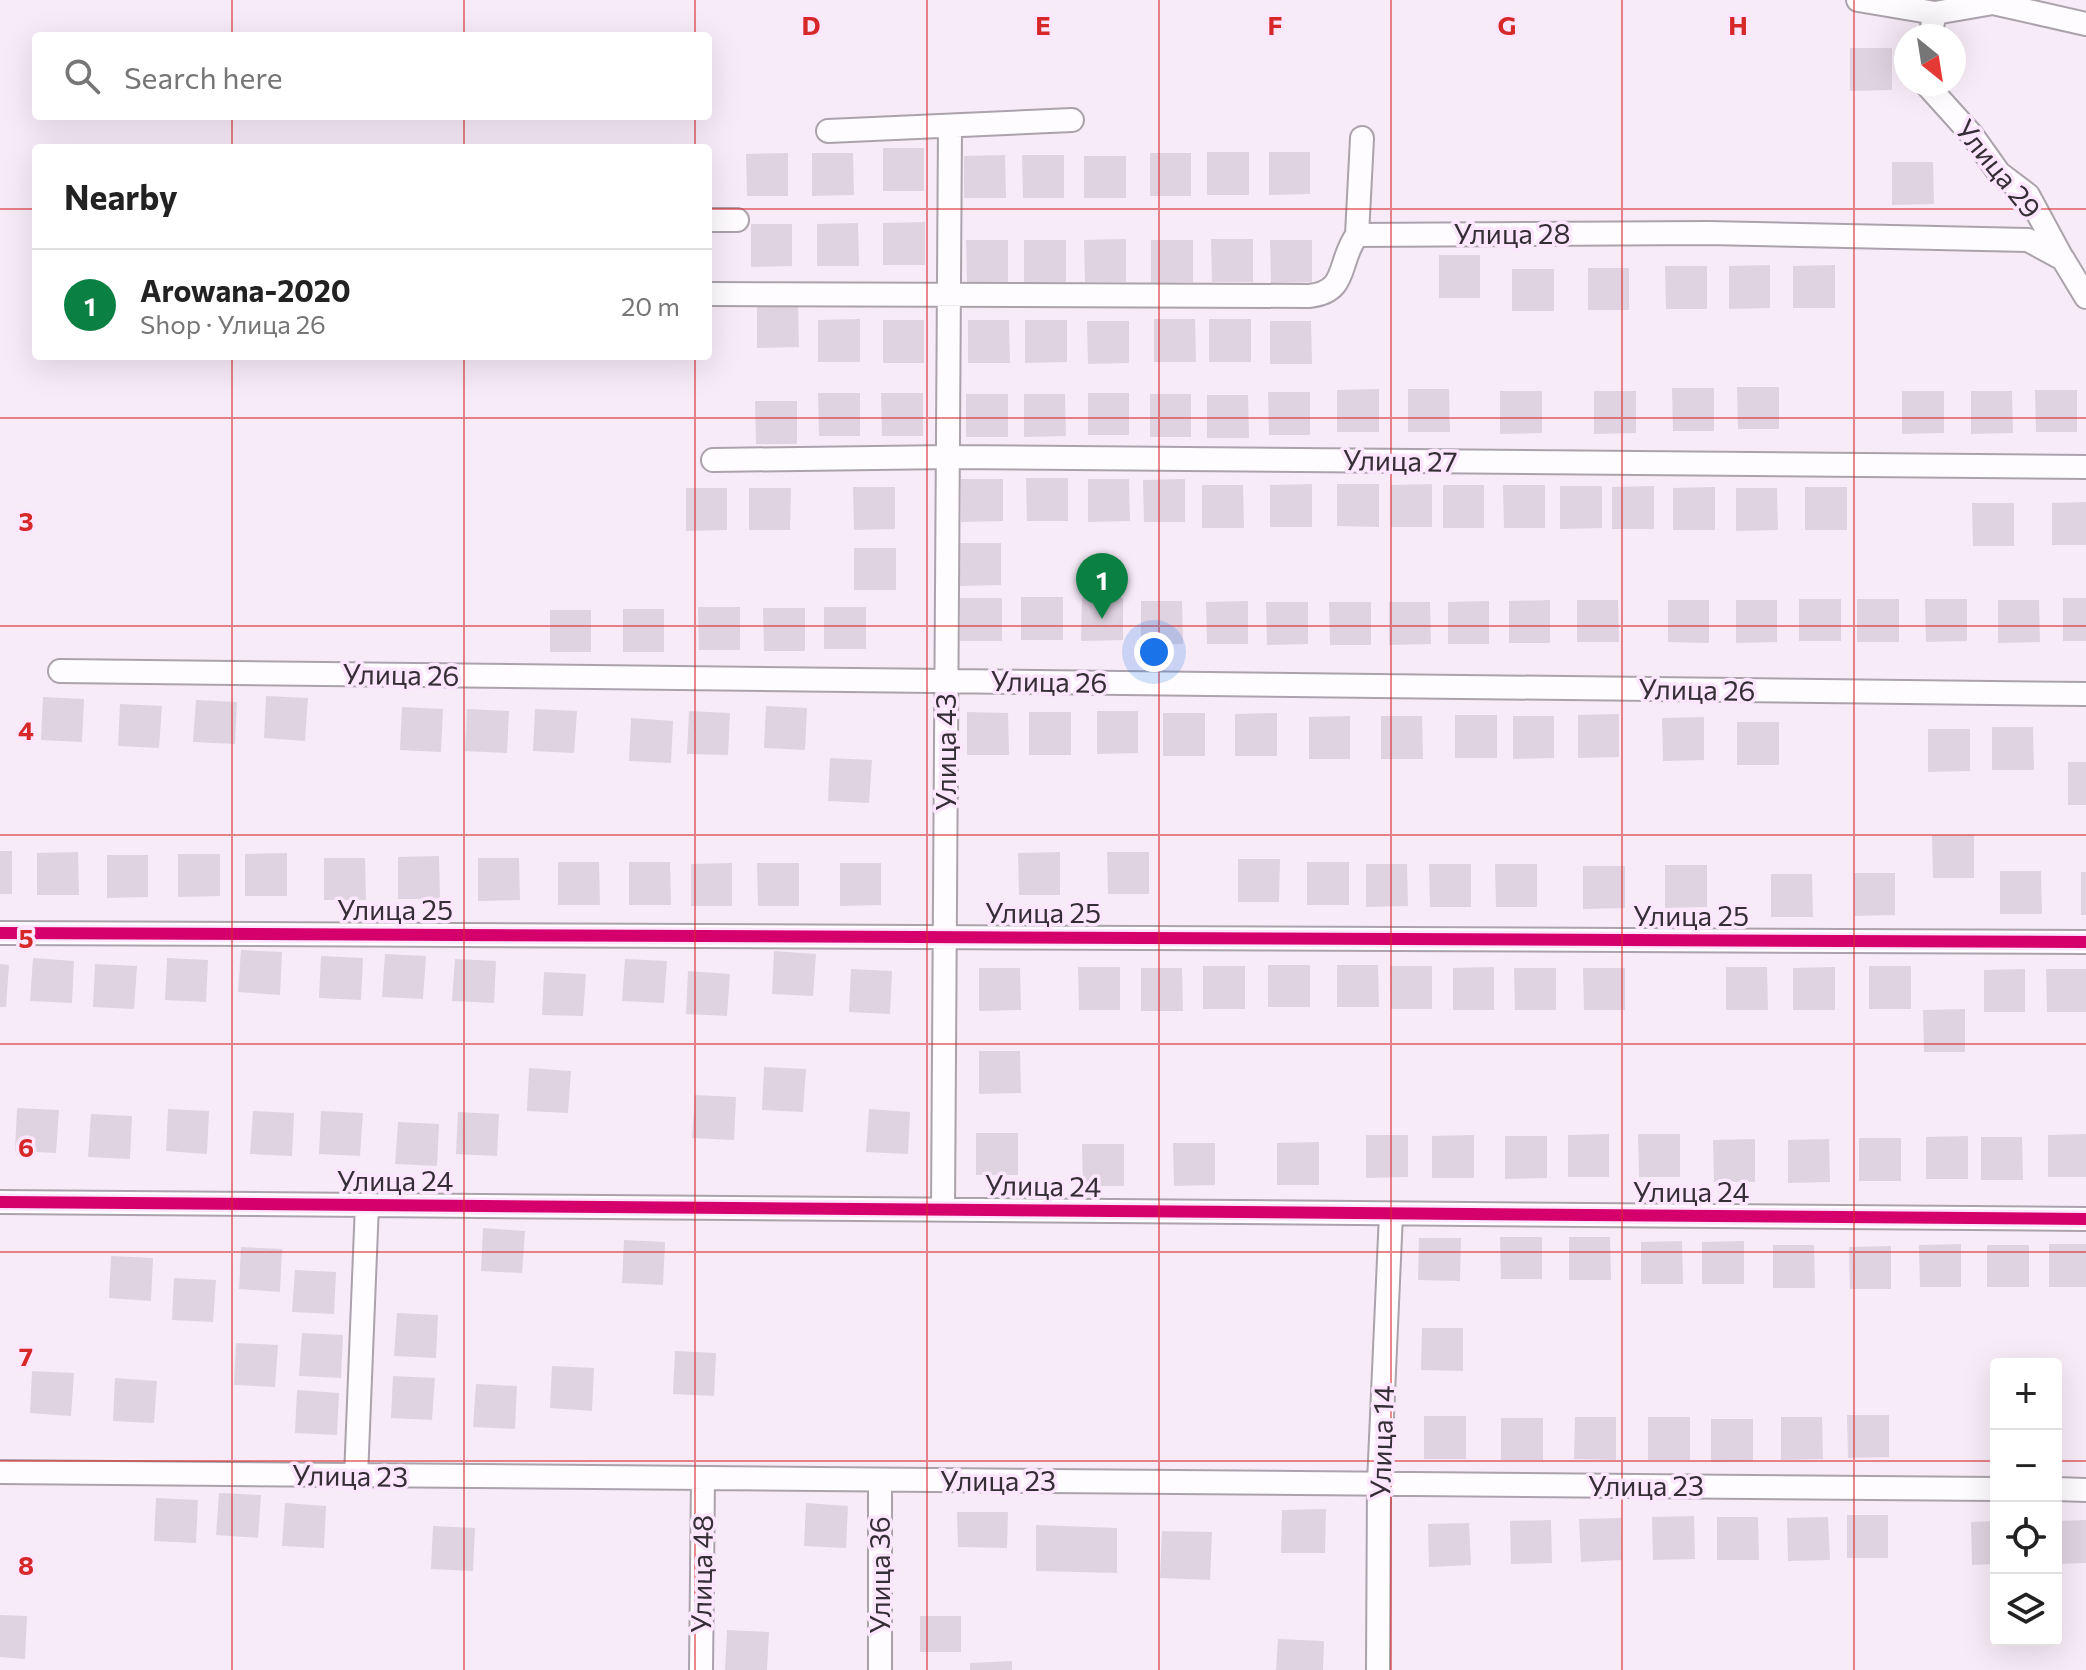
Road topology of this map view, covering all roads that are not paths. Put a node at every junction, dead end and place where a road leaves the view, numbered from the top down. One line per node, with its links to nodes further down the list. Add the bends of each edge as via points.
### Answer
1 (1858, 0): 2 (street)
2 (1935, 13): 3 (street); 4 (street, via 1993,3)
3 (1933, 24)
4 (2086, 24)
5 (1937, 96): 13 (street, Улица 29, via 1999,173 2028,195)
6 (1072, 120): 7 (street)
7 (950, 126): 8 (street); 15 (street, Улица 43)
8 (828, 131)
9 (1362, 138): 12 (street)
10 (712, 220): 11 (street)
11 (737, 220)
12 (1357, 235): 13 (street, Улица 28, via 1708,233 2028,240); 15 (street, via 1336,288 1324,295)
13 (2063, 259): 16 (street)
14 (712, 294): 15 (street)
15 (949, 294): 17 (street, Улица 43)
16 (2086, 297)
17 (950, 457): 18 (street, Улица 27); 19 (street, Улица 27); 21 (street, Улица 43)
18 (713, 460)
19 (2086, 467)
20 (60, 671): 21 (street, Улица 26)
21 (947, 681): 22 (street, Улица 26); 24 (street, Улица 43)
22 (2086, 694)
23 (0, 933): 24 (street, Улица 25)
24 (946, 936): 25 (street, Улица 25); 28 (street, Улица 43)
25 (2086, 942)
26 (0, 1202): 27 (street, Улица 24)
27 (367, 1204): 28 (street, Улица 24); 32 (street)
28 (943, 1209): 29 (street, Улица 24)
29 (1391, 1214): 30 (street, Улица 24); 35 (street, Улица 14)
30 (2086, 1219)
31 (0, 1472): 32 (street, Улица 23)
32 (356, 1477): 33 (street, Улица 23)
33 (703, 1479): 34 (street, Улица 23); 39 (street, Улица 48)
34 (880, 1480): 35 (street, Улица 23); 40 (street, Улица 36)
35 (1379, 1483): 36 (street, Улица 23); 41 (street, Улица 14)
36 (1990, 1489)
37 (2062, 1489): 38 (street)
38 (2086, 1490)
39 (701, 1670)
40 (880, 1670)
41 (1378, 1670)

